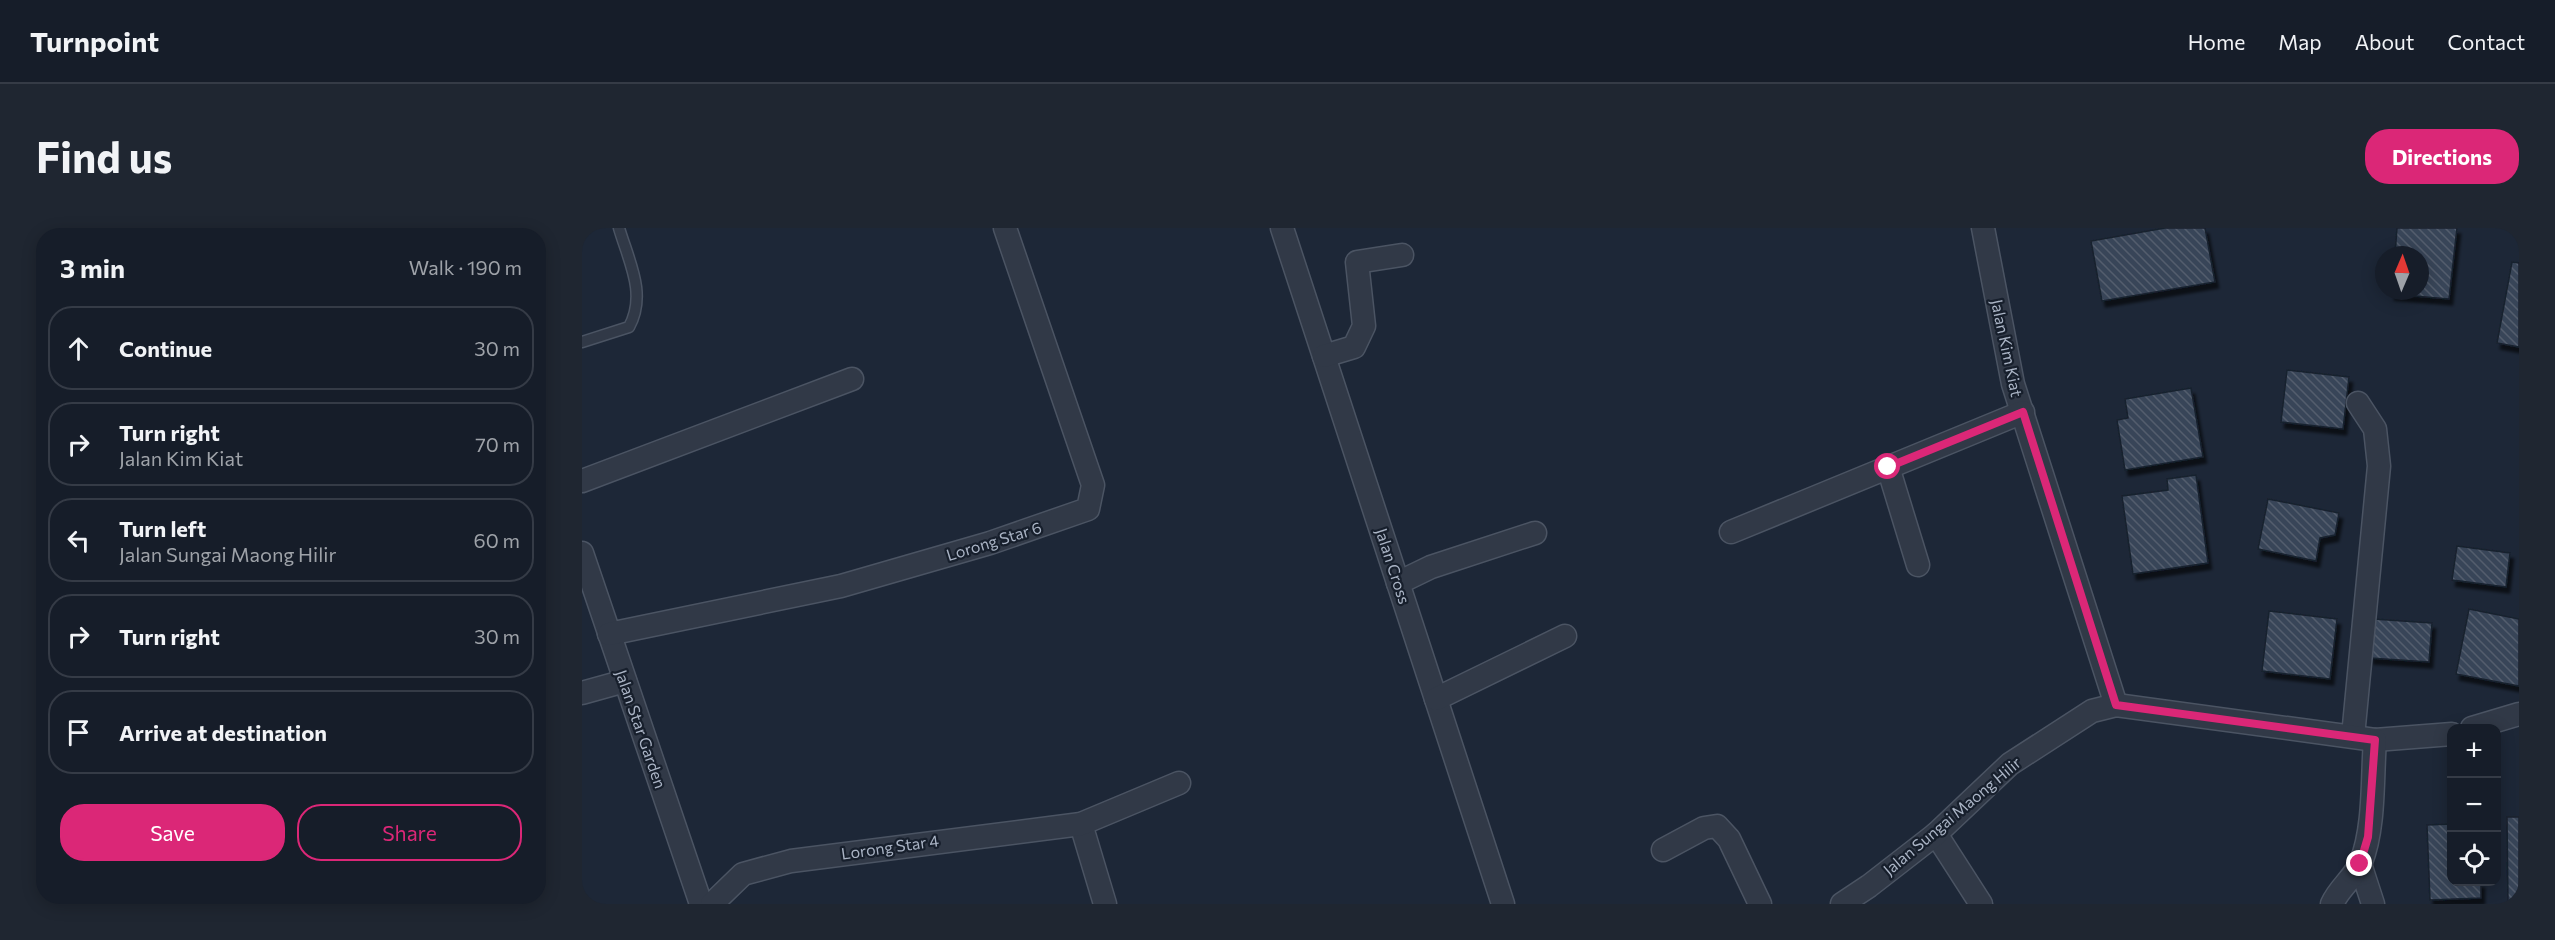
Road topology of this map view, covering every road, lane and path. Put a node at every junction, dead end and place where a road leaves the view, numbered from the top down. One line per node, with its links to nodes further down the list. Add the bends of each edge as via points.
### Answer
1 (619, 228): 6 (lane, via 638,289 637,312 629,327)
2 (1005, 228): 18 (street, Lorong Star 6, via 1093,485 1088,509 990,543 841,586)
3 (1282, 228): 7 (street, Jalan Cross)
4 (1983, 228): 10 (street, Jalan Kim Kiat, via 2013,384)
5 (1402, 255): 7 (street, via 1357,262 1364,326 1354,347)
6 (582, 342)
7 (1324, 356): 17 (street, Jalan Cross)
8 (852, 379): 12 (street)
9 (2358, 403): 26 (street, via 2375,429 2379,466)
10 (2023, 412): 11 (street); 23 (street, Jalan Kim Kiat)
11 (1888, 467): 13 (street); 16 (street)
12 (582, 482)
13 (1731, 532)
14 (1535, 533): 17 (street, via 1431,567)
15 (582, 553): 18 (street, Jalan Star Garden)
16 (1918, 565)
17 (1398, 583): 22 (street, Jalan Cross)
18 (609, 634): 20 (street, Jalan Star Garden)
19 (1565, 636): 22 (street)
20 (625, 681): 21 (street); 34 (street, Jalan Star Garden)
21 (582, 693)
22 (1436, 699): 37 (street, Jalan Cross)
23 (2116, 705): 26 (street, Jalan Sungai Maong Hilir); 31 (street, Jalan Sungai Maong Hilir, via 2092,711 2010,764)
24 (2519, 714): 25 (street)
25 (2488, 724)
26 (2353, 735): 28 (street, Jalan Sungai Maong Hilir)
27 (2447, 735): 28 (street, Jalan Sungai Maong Hilir)
28 (2375, 740): 33 (street, via 2368,837)
29 (1179, 783): 30 (street, Lorong Star 4)
30 (1081, 824): 35 (street, Lorong Star 4, via 791,861 743,874); 36 (street)
31 (1936, 834): 39 (street, Jalan Sungai Maong Hilir); 40 (street)
32 (1663, 850): 38 (street, via 1704,828 1717,826 1729,839)
33 (2360, 864): 41 (street); 42 (street)
34 (701, 904)
35 (712, 904)
36 (1105, 904)
37 (1503, 904)
38 (1760, 904)
39 (1842, 904)
40 (1981, 904)
41 (2332, 904)
42 (2373, 904)

